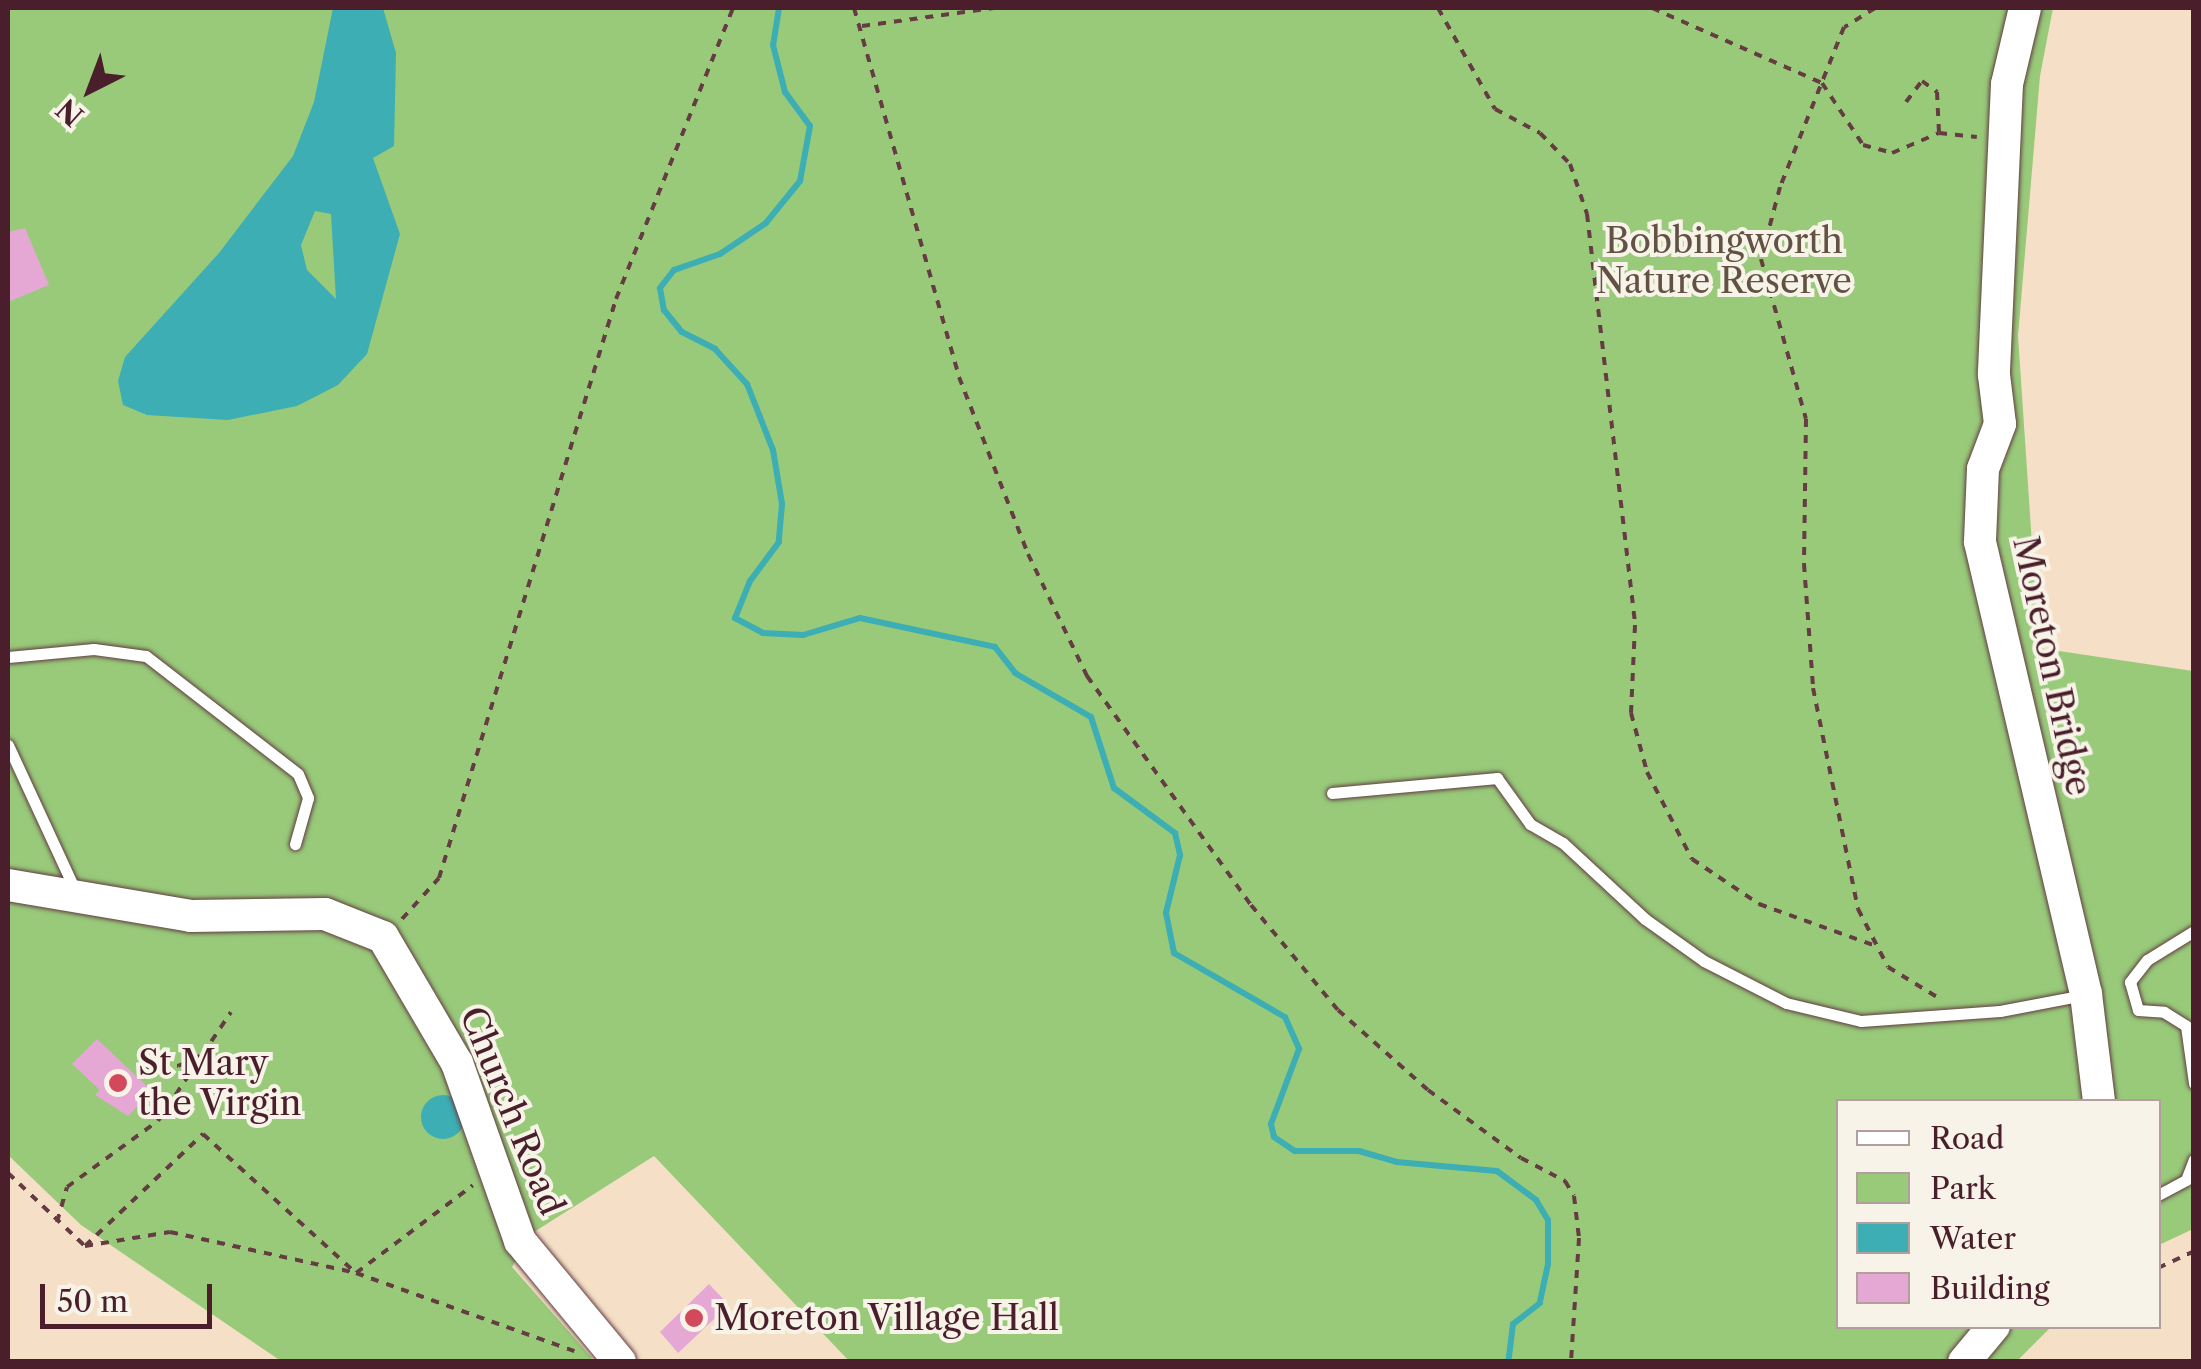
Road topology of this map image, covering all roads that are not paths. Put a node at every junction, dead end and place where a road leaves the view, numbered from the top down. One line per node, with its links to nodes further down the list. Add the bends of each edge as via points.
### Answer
1 (2024, 8): 9 (street, Moreton Bridge, via 2007,84 1994,375 2000,424 1984,469 1980,542)
2 (8, 657): 5 (lane, via 94,649 146,656 298,774 308,798)
3 (8, 746): 7 (lane)
4 (1332, 793): 9 (lane, via 1497,778 1530,824 1563,843 1644,919 1704,961 1786,1003 1861,1021 1964,1014)
5 (295, 844)
6 (8, 886): 7 (street)
7 (80, 901): 15 (street, Church Road, via 192,916 325,914 383,937 457,1063 520,1241)
8 (2194, 930): 10 (lane, via 2147,960 2130,982 2138,1010 2164,1012 2186,1026)
9 (2086, 994): 11 (street, Moreton Bridge)
10 (2194, 1083)
11 (2098, 1099)
12 (2194, 1159): 13 (lane, via 2186,1180)
13 (2161, 1193)
14 (1992, 1329): 16 (street)
15 (606, 1360)
16 (1964, 1362)

